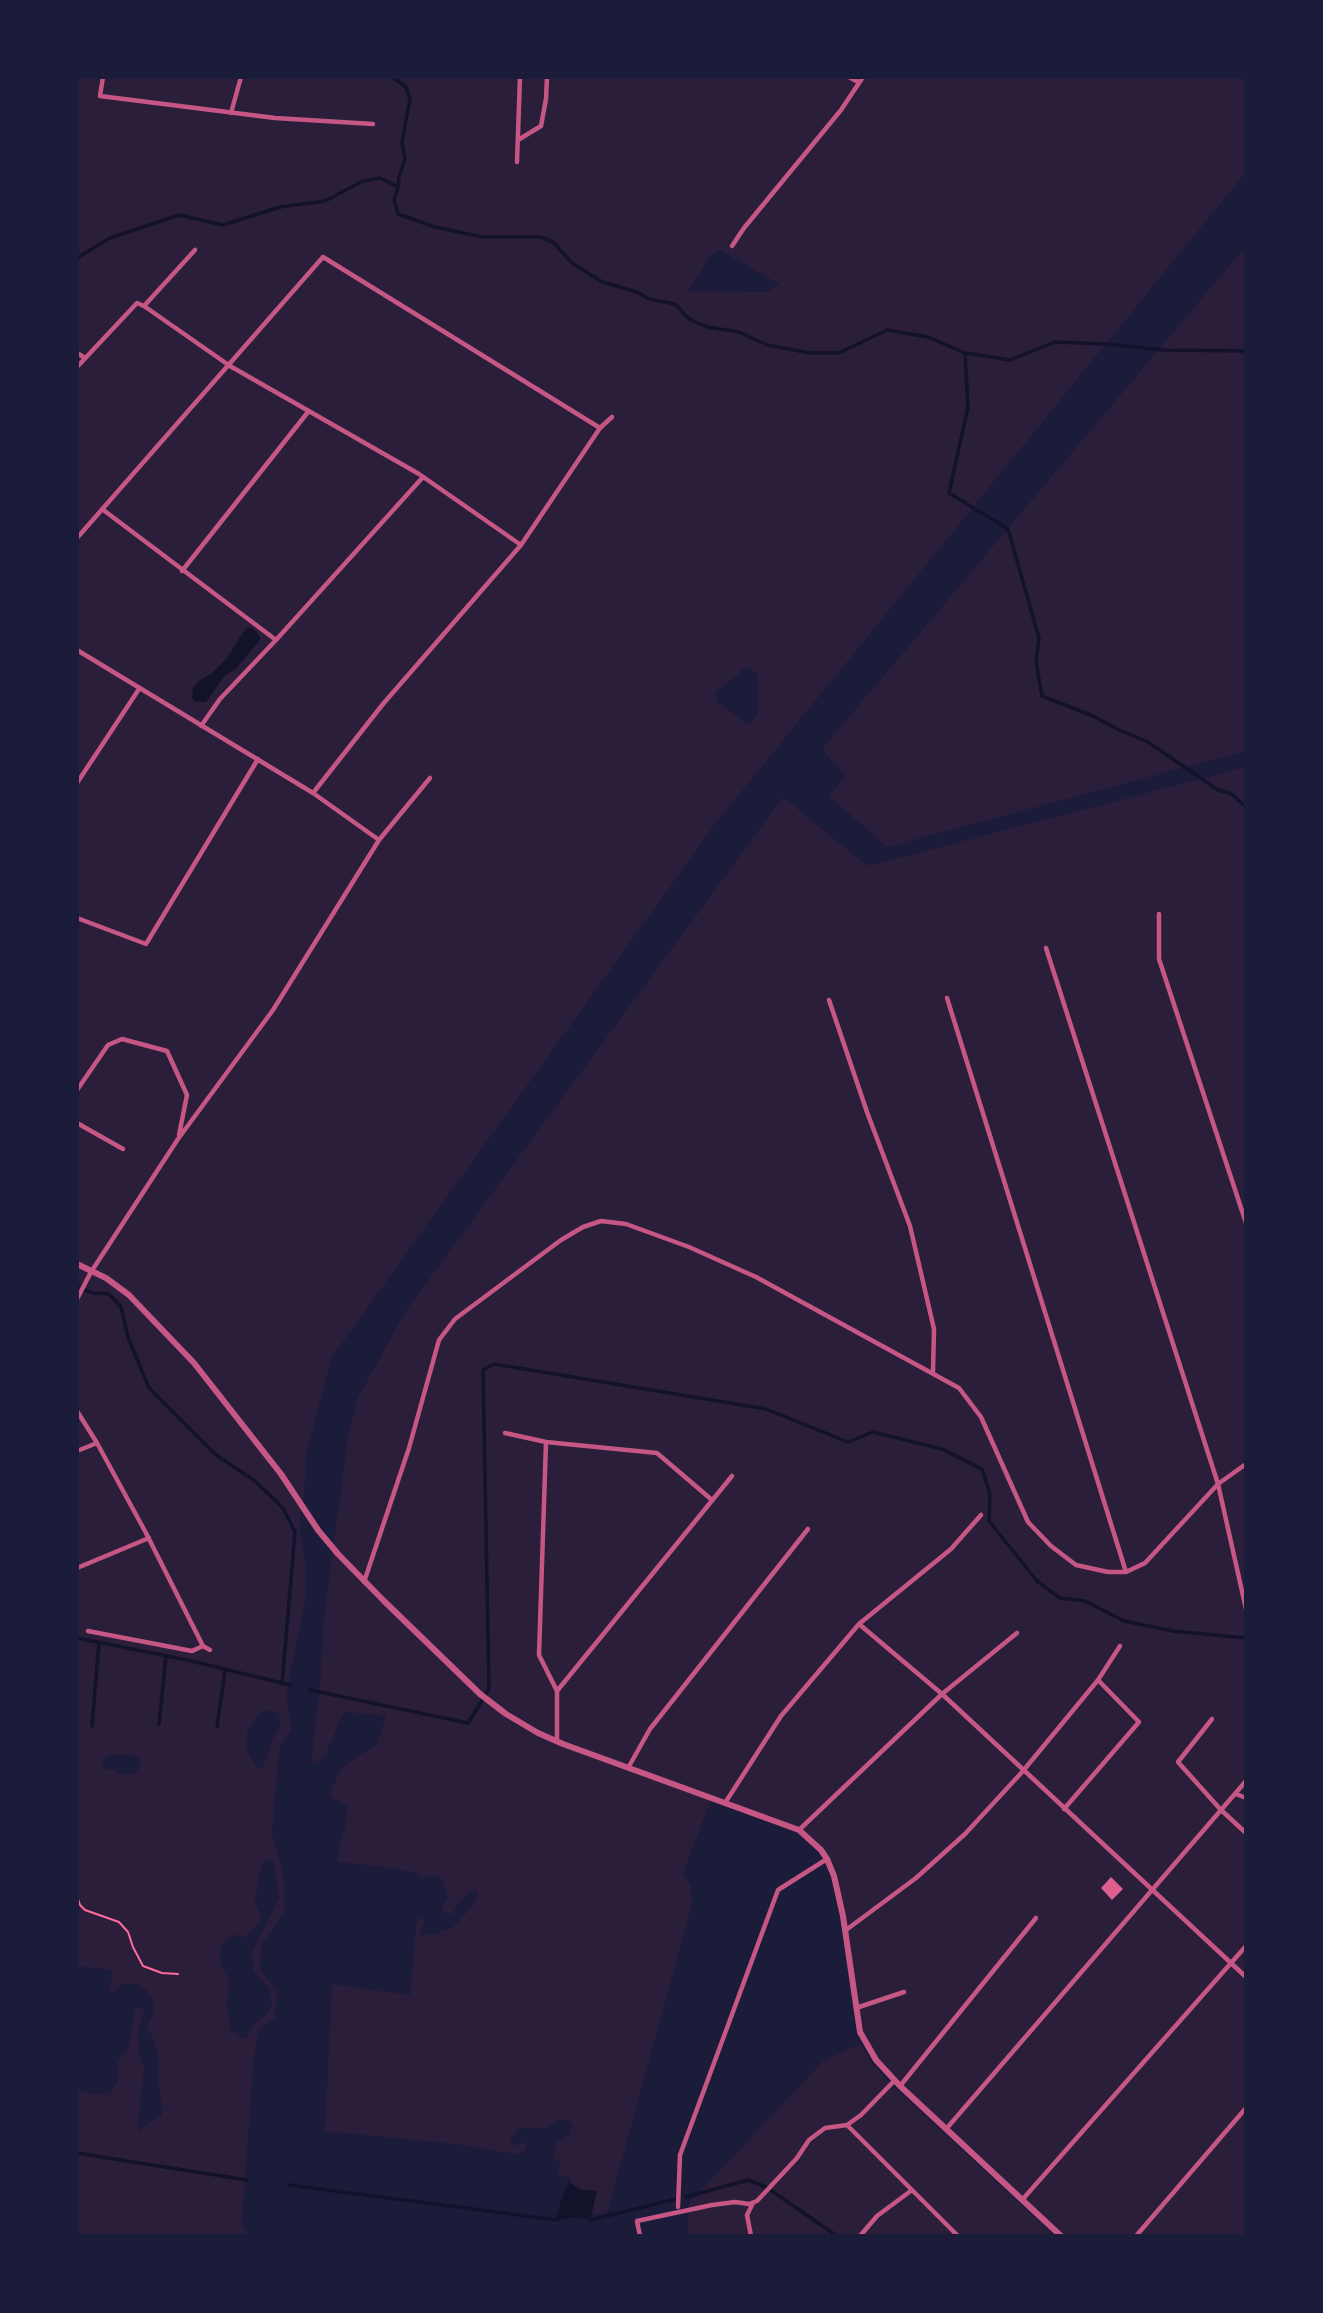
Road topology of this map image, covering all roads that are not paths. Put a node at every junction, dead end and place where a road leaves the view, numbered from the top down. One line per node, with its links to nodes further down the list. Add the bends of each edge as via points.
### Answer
1 (103, 77): 8 (street, via 100,96)
2 (241, 77): 8 (street)
3 (520, 77): 10 (street)
4 (547, 77): 10 (street, via 541,125)
5 (849, 77): 7 (street)
6 (863, 77): 7 (street)
7 (858, 82): 12 (street, via 841,110)
8 (231, 113): 9 (street)
9 (373, 124)
10 (517, 140): 11 (street)
11 (517, 162)
12 (732, 246)
13 (195, 250): 14 (street)
14 (144, 306): 16 (street, via 137,303); 18 (street)
15 (77, 353): 16 (street)
16 (85, 358): 17 (street)
17 (77, 366)
18 (230, 366): 19 (street); 21 (street, via 323,257); 23 (street)
19 (309, 412): 22 (street); 26 (street)
20 (612, 417): 21 (street)
21 (600, 428): 25 (street)
22 (423, 477): 25 (street); 27 (street)
23 (102, 509): 24 (street); 26 (street)
24 (77, 538)
25 (522, 545): 34 (street, via 383,704)
26 (182, 571): 27 (street)
27 (276, 640): 30 (street)
28 (77, 650): 29 (street)
29 (139, 689): 30 (street); 33 (street)
30 (201, 726): 31 (street)
31 (258, 759): 34 (street); 37 (street, via 146,944)
32 (430, 778): 35 (street)
33 (77, 783)
34 (313, 793): 35 (street)
35 (379, 840): 43 (street, via 273,1010)
36 (1159, 914): 45 (street, via 1159,959)
37 (77, 918)
38 (1046, 948): 57 (street)
39 (947, 998): 63 (street)
40 (829, 1000): 49 (street, via 910,1226 934,1329)
41 (77, 1090): 43 (street, via 108,1045 122,1039 167,1051 187,1095)
42 (77, 1123): 44 (street)
43 (178, 1139): 47 (street)
44 (123, 1149)
45 (1246, 1223)
46 (77, 1264): 47 (street)
47 (91, 1272): 48 (street); 64 (street, via 129,1295 194,1363 281,1474 318,1530)
48 (77, 1299)
49 (933, 1372): 63 (street, via 959,1388 981,1417 1028,1522 1051,1546 1076,1565); 64 (street, via 756,1277 689,1247 626,1224 601,1221 583,1227 455,1319 439,1340)
50 (77, 1411): 53 (street)
51 (505, 1433): 52 (street)
52 (546, 1442): 58 (street, via 657,1454); 73 (street, via 539,1655)
53 (97, 1443): 54 (street); 61 (street)
54 (77, 1451)
55 (1246, 1464): 57 (street)
56 (732, 1476): 58 (street)
57 (1218, 1484): 63 (street, via 1161,1548); 65 (street)
58 (712, 1500): 73 (street)
59 (981, 1515): 66 (street, via 951,1549)
60 (808, 1530): 77 (street, via 650,1729)
61 (149, 1538): 62 (street); 69 (street)
62 (77, 1568)
63 (1126, 1572)
64 (364, 1582): 76 (street, via 484,1697 506,1715)
65 (1246, 1609)
66 (859, 1624): 74 (street); 82 (street, via 781,1716)
67 (88, 1631): 69 (street, via 192,1651)
68 (1017, 1633): 74 (street)
69 (204, 1646): 71 (street)
70 (1120, 1646): 72 (street)
71 (210, 1650)
72 (1097, 1680): 78 (street); 83 (street, via 1139,1722)
73 (557, 1691): 76 (street)
74 (942, 1694): 78 (street); 85 (street)
75 (1212, 1719): 84 (street, via 1178,1762)
76 (557, 1742): 77 (street)
77 (628, 1769): 82 (street)
78 (1023, 1772): 83 (street); 90 (street, via 916,1878)
79 (1246, 1781): 80 (street)
80 (1236, 1794): 81 (street); 84 (street)
81 (1246, 1798)
82 (725, 1803): 85 (street)
83 (1064, 1809): 88 (street)
84 (1221, 1810): 86 (street); 88 (street)
85 (799, 1830): 87 (street)
86 (1246, 1833)
87 (827, 1859): 90 (street); 103 (street, via 778,1890 680,2155)
88 (1153, 1889): 92 (street); 99 (street)
89 (1036, 1918): 96 (street)
90 (846, 1930): 95 (street)
91 (1246, 1946): 92 (street)
92 (1231, 1963): 93 (street); 101 (street)
93 (1246, 1977)
94 (904, 1992): 95 (street)
95 (855, 2009): 96 (street, via 860,2032 876,2060)
96 (898, 2083): 98 (street); 99 (street)
97 (1246, 2108): 109 (street)
98 (847, 2125): 100 (street); 102 (street, via 825,2128 809,2140)
99 (947, 2128): 101 (street)
100 (912, 2190): 106 (street, via 877,2216); 107 (street)
101 (1022, 2200): 108 (street)
102 (753, 2202): 104 (street, via 712,2205 637,2221); 105 (street, via 747,2215)
103 (678, 2207)
104 (640, 2236)
105 (751, 2236)
106 (860, 2236)
107 (958, 2236)
108 (1061, 2236)
109 (1136, 2236)

